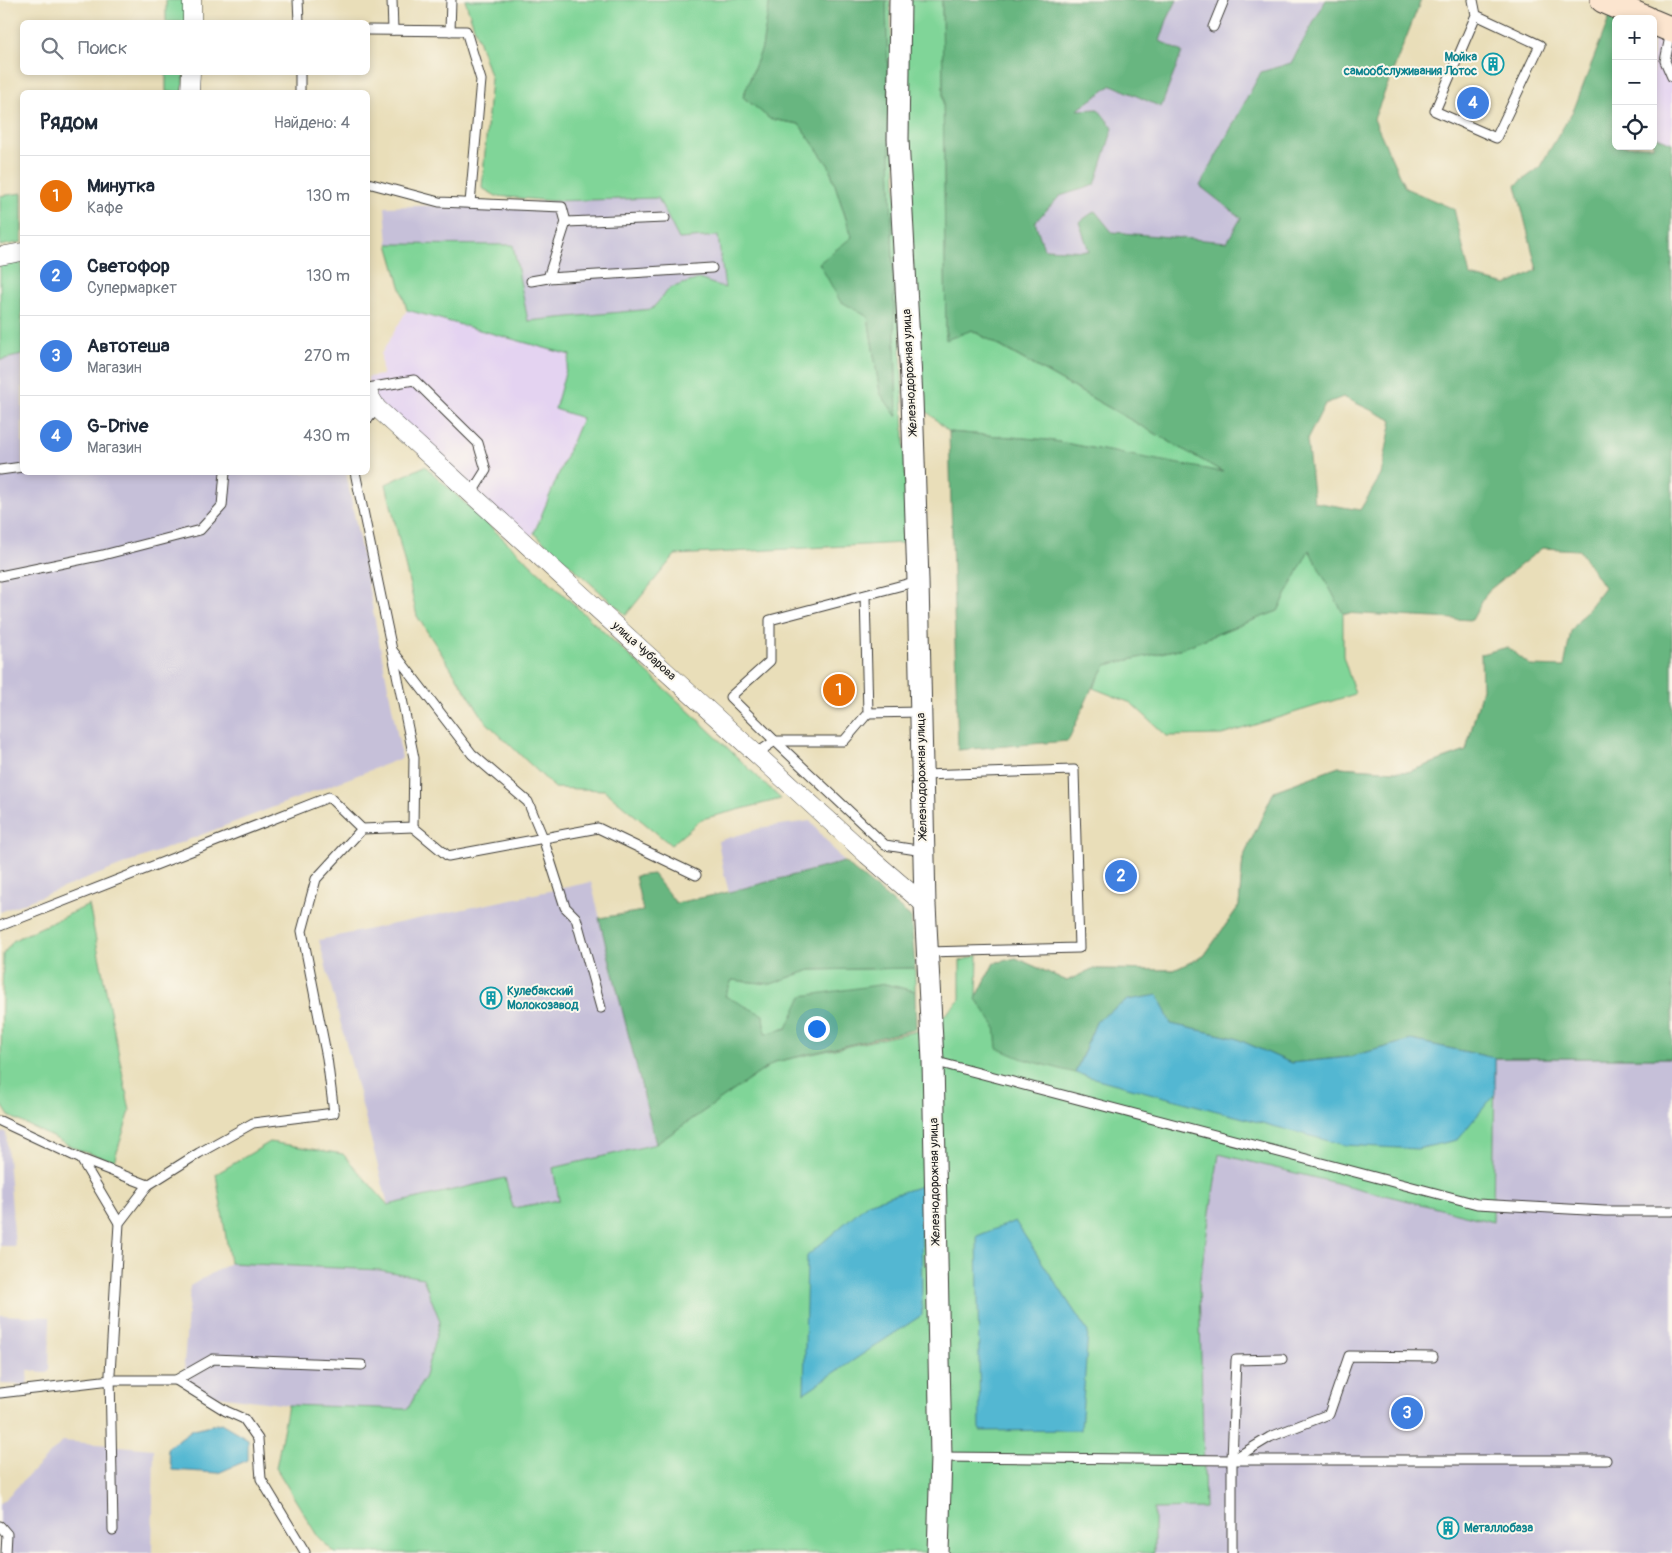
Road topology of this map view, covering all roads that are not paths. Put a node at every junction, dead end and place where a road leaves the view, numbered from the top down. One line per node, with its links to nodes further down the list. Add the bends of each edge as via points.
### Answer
1 (192, 0): 11 (street)
2 (298, 0): 12 (lane)
3 (392, 0): 17 (lane)
4 (451, 0): 18 (lane)
5 (900, 0): 41 (street, Железнодорожная улица, via 898,139)
6 (1224, 0): 14 (lane)
7 (1473, 0): 9 (lane)
8 (1602, 0): 10 (main road)
9 (1476, 15): 9 (lane, via 1435,111 1496,138 1540,45)
10 (1638, 15)
11 (192, 20)
12 (299, 20)
13 (1657, 23): 15 (main road)
14 (1212, 26)
15 (1672, 29): 21 (lane, via 1665,60)
16 (370, 30): 17 (lane)
17 (393, 30): 18 (lane)
18 (450, 31): 25 (lane, via 466,31 481,80)
19 (191, 75): 22 (street)
20 (300, 75): 23 (lane)
21 (1672, 77)
22 (190, 90)
23 (300, 90)
24 (370, 184): 25 (lane, via 439,202)
25 (470, 203): 27 (lane, via 562,207)
26 (665, 218): 27 (lane)
27 (566, 222): 31 (lane)
28 (20, 252): 29 (street)
29 (0, 256)
30 (712, 268): 31 (lane)
31 (548, 278): 32 (lane)
32 (531, 281)
33 (370, 388): 39 (lane, via 414,380 478,443 486,470)
34 (371, 407): 39 (street, улица Чубарова)
35 (20, 467): 36 (lane)
36 (0, 470)
37 (225, 475): 40 (lane, via 222,506 200,530 103,555)
38 (357, 475): 43 (lane)
39 (471, 494): 47 (street, улица Чубарова)
40 (0, 576)
41 (918, 581): 42 (lane); 44 (street, Железнодорожная улица)
42 (865, 595): 45 (lane); 46 (lane, via 770,620 770,661 730,697)
43 (392, 650): 49 (lane, via 414,758); 51 (lane, via 472,754 528,802)
44 (921, 712): 45 (lane); 48 (street, Железнодорожная улица)
45 (868, 713): 46 (lane, via 844,741)
46 (775, 741): 47 (lane); 52 (lane, via 885,845)
47 (757, 753): 54 (street, улица Чубарова)
48 (922, 775): 52 (street, Железнодорожная улица); 56 (lane, via 1074,770 1079,948)
49 (413, 828): 50 (lane); 51 (lane, via 448,856)
50 (362, 829): 55 (lane, via 329,797); 61 (lane, via 316,878 302,931 327,1058 334,1113 253,1123)
51 (543, 838): 53 (lane, via 598,828); 57 (lane, via 565,907 576,918)
52 (924, 851): 54 (street, Железнодорожная улица)
53 (696, 875)
54 (925, 905): 56 (street, Железнодорожная улица)
55 (0, 926)
56 (927, 952): 58 (street, Железнодорожная улица)
57 (601, 1008)
58 (932, 1061): 62 (lane, via 1477,1204); 70 (street, Железнодорожная улица)
59 (0, 1121): 60 (lane)
60 (80, 1159): 61 (lane); 63 (lane)
61 (148, 1185): 63 (lane)
62 (1672, 1211)
63 (119, 1223): 67 (lane)
64 (1433, 1357): 71 (lane, via 1349,1356 1329,1414 1270,1437)
65 (1282, 1359): 71 (lane, via 1236,1360)
66 (362, 1365): 68 (lane, via 213,1359)
67 (110, 1380): 68 (lane); 69 (lane); 74 (lane)
68 (176, 1380): 75 (lane, via 226,1412 244,1419 258,1439 261,1479)
69 (0, 1394)
70 (940, 1457): 71 (lane); 77 (street, Железнодорожная улица)
71 (1232, 1460): 72 (lane); 78 (lane)
72 (1606, 1460)
73 (0, 1526): 76 (lane, via 6,1534)
74 (113, 1530)
75 (305, 1552)
76 (6, 1553)
77 (938, 1553)
78 (1232, 1553)

